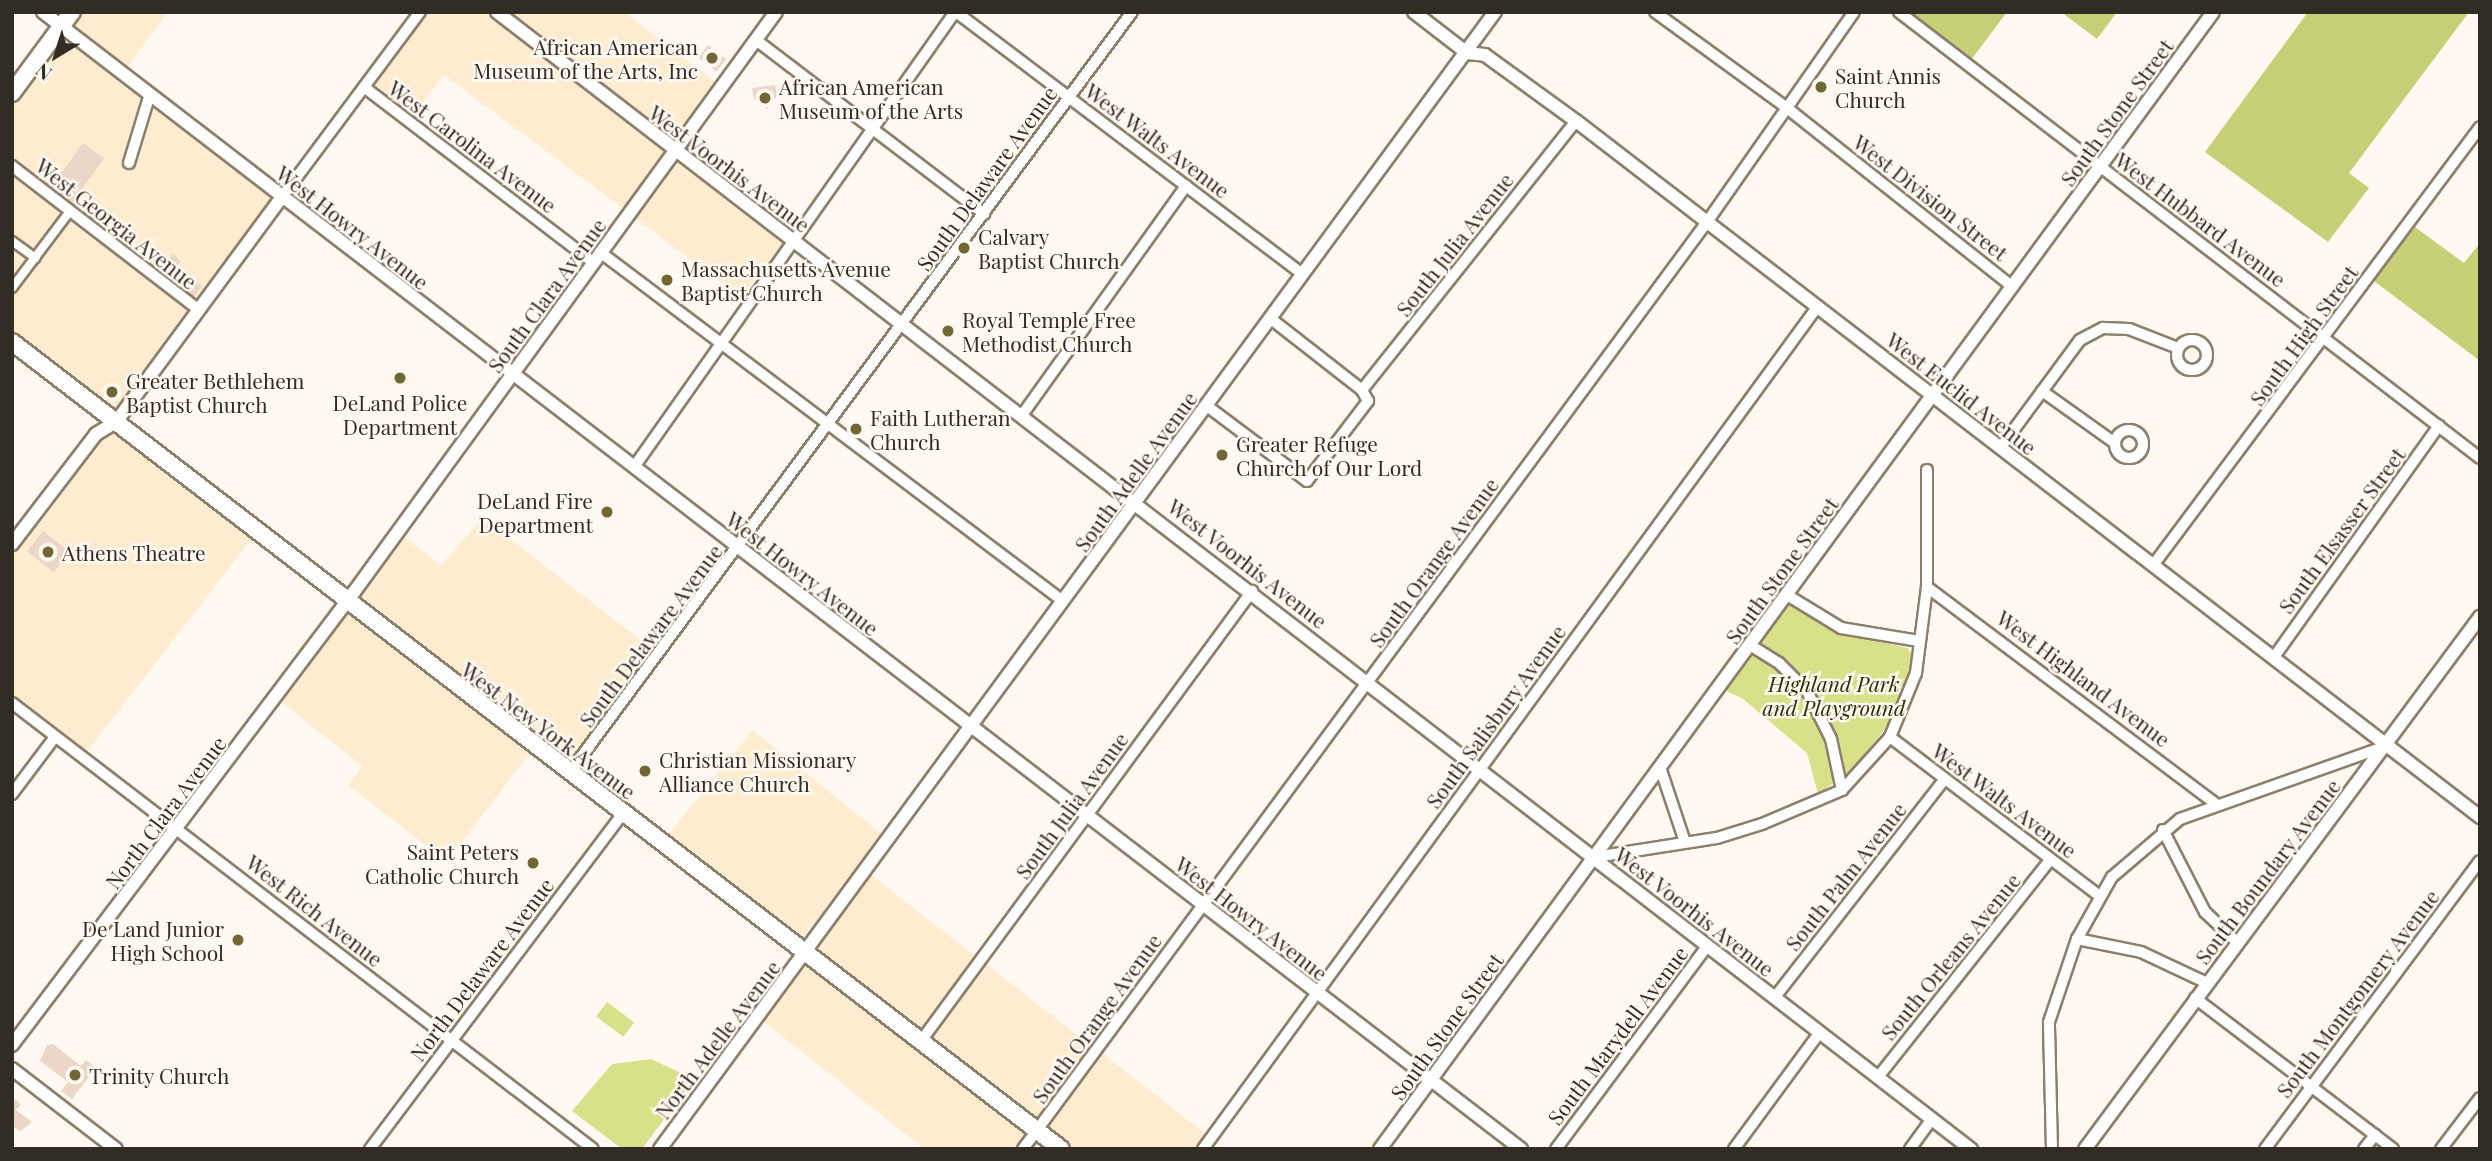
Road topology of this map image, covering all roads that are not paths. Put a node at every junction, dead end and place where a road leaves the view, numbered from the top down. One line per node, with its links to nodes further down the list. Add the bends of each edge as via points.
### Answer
1 (43, 12): 14 (street, West Howry Avenue)
2 (72, 12): 14 (main road)
3 (420, 12): 17 (street)
4 (497, 12): 25 (street, West Voorhis Avenue)
5 (776, 12): 15 (street, South Clara Avenue)
6 (956, 12): 20 (street, West Walts Avenue); 24 (street)
7 (1132, 12): 20 (street, South Delaware Avenue)
8 (1414, 12): 16 (street, West Euclid Avenue)
9 (1495, 12): 16 (street, South Adelle Avenue)
10 (1655, 12): 21 (street, West Division Street)
11 (1854, 12): 21 (street, South Orange Avenue)
12 (1899, 12): 28 (street, West Hubbard Avenue)
13 (2213, 12): 28 (street, South Stone Street)
14 (62, 27): 18 (main road); 19 (street, West Howry Avenue)
15 (755, 40): 24 (street); 25 (street, South Clara Avenue)
16 (1467, 53): 22 (street, West Euclid Avenue, via 1485,54); 38 (street, South Adelle Avenue)
17 (364, 87): 30 (street); 36 (street, West Carolina Avenue)
18 (12, 93)
19 (150, 94): 26 (street); 30 (street, West Howry Avenue)
20 (1069, 97): 29 (street, West Walts Avenue); 32 (street, South Delaware Avenue)
21 (1787, 108): 33 (street, South Orange Avenue); 39 (street, West Division Street)
22 (1576, 121): 33 (street, West Euclid Avenue); 50 (street, South Julia Avenue)
23 (2480, 127): 45 (street, South High Street)
24 (871, 128): 32 (street); 34 (street)
25 (674, 150): 34 (street, West Voorhis Avenue); 36 (street, South Clara Avenue)
26 (129, 163)
27 (12, 166): 31 (street, West Georgia Avenue)
28 (2101, 167): 39 (street, South Stone Street); 45 (street, West Hubbard Avenue)
29 (1186, 186): 38 (street, West Walts Avenue); 54 (street)
30 (282, 197): 42 (street); 49 (street, West Howry Avenue)
31 (70, 211): 37 (street); 42 (street, West Georgia Avenue)
32 (984, 214): 44 (street, South Delaware Avenue)
33 (1707, 222): 41 (street, West Euclid Avenue); 77 (street, South Orange Avenue)
34 (791, 239): 44 (street, West Voorhis Avenue); 47 (street)
35 (12, 241): 37 (street)
36 (597, 257): 47 (street, West Carolina Avenue); 49 (street, South Clara Avenue)
37 (34, 258): 40 (street)
38 (1303, 274): 43 (street, South Adelle Avenue)
39 (2014, 286): 52 (street, South Stone Street)
40 (12, 288)
41 (1818, 306): 52 (street, West Euclid Avenue); 84 (street, South Salisbury Avenue)
42 (199, 310): 55 (street)
43 (1270, 318): 50 (street); 53 (street, South Adelle Avenue)
44 (902, 324): 54 (street, West Voorhis Avenue); 56 (street, South Delaware Avenue)
45 (2325, 338): 57 (street, West Hubbard Avenue); 67 (street, South High Street)
46 (12, 342): 55 (main road, West New York Avenue)
47 (720, 342): 56 (street, West Carolina Avenue); 61 (street)
48 (2178, 348): 51 (street, via 2129,329 2103,328 2080,340)
49 (513, 374): 61 (street, West Howry Avenue); 71 (street, South Clara Avenue)
50 (1362, 390): 53 (street, via 1368,401 1307,481)
51 (2042, 391): 58 (street); 59 (street)
52 (1932, 393): 59 (street, West Euclid Avenue); 70 (street, South Stone Street)
53 (1207, 406): 63 (street, South Adelle Avenue)
54 (1022, 415): 63 (street, West Voorhis Avenue)
55 (116, 422): 64 (street, via 96,434); 71 (main road, West New York Avenue)
56 (830, 425): 66 (street, South Delaware Avenue); 72 (street, West Carolina Avenue)
57 (2439, 426): 60 (street, West Hubbard Avenue); 76 (street, South Elsasser Street)
58 (2115, 443)
59 (2001, 447): 67 (street, West Euclid Avenue)
60 (2480, 458)
61 (634, 467): 66 (street, West Howry Avenue)
62 (1927, 470): 68 (street)
63 (1136, 501): 69 (street, West Voorhis Avenue); 72 (street, South Adelle Avenue)
64 (17, 527): 65 (street)
65 (12, 544)
66 (740, 548): 79 (street, West Howry Avenue); 85 (street, South Delaware Avenue)
67 (2154, 564): 76 (street, West Euclid Avenue)
68 (1927, 587): 74 (street); 89 (street, West Highland Avenue)
69 (1252, 591): 77 (street, West Voorhis Avenue); 91 (street, South Julia Avenue)
70 (1787, 596): 74 (street, via 1841,628); 75 (street, South Stone Street)
71 (347, 601): 85 (main road, West New York Avenue); 93 (street, North Clara Avenue)
72 (1063, 601): 79 (street, South Adelle Avenue)
73 (2480, 617): 82 (street, South Boundary Avenue)
74 (1919, 641): 81 (street, via 1916,673)
75 (1750, 645): 83 (street, South Stone Street); 87 (street, via 1779,663 1807,691 1831,739)
76 (2274, 657): 82 (street, West Euclid Avenue)
77 (1368, 681): 84 (street, West Voorhis Avenue); 100 (street, South Orange Avenue)
78 (12, 703): 80 (street, West Rich Avenue)
79 (972, 727): 91 (street, West Howry Avenue); 104 (street, South Adelle Avenue)
80 (55, 737): 88 (street); 93 (street, West Rich Avenue)
81 (1890, 737): 86 (street, West Walts Avenue); 87 (street)
82 (2386, 746): 89 (street); 92 (street, West Euclid Avenue); 102 (street, South Boundary Avenue)
83 (1660, 767): 95 (street); 96 (street, South Stone Street)
84 (1481, 768): 96 (street, West Voorhis Avenue); 106 (street, South Salisbury Avenue)
85 (570, 772): 90 (main road, West New York Avenue)
86 (1945, 779): 97 (street, West Walts Avenue); 107 (street, South Palm Avenue)
87 (1842, 790): 95 (street, via 1762,824)
88 (12, 794)
89 (2216, 804): 94 (street)
90 (623, 813): 104 (main road, West New York Avenue); 110 (street, North Delaware Avenue)
91 (1088, 816): 100 (street, West Howry Avenue); 111 (street, South Julia Avenue)
92 (2480, 817)
93 (177, 829): 110 (street, West Rich Avenue); 112 (street, North Clara Avenue)
94 (2163, 830): 99 (street); 102 (street, via 2205,912)
95 (1685, 842): 96 (street)
96 (1595, 857): 103 (street, West Voorhis Avenue); 115 (street, South Stone Street)
97 (2051, 859): 99 (street, West Walts Avenue); 114 (street, South Orleans Avenue)
98 (2480, 861): 116 (street, South Montgomery Avenue)
99 (2098, 895): 101 (street)
100 (1203, 905): 106 (street, West Howry Avenue); 119 (street, South Orange Avenue)
101 (2077, 939): 105 (street, via 2141,952); 134 (street, via 2049,1022)
102 (2237, 942): 105 (street, South Boundary Avenue)
103 (1708, 945): 107 (street, West Voorhis Avenue); 130 (street, South Marydell Avenue)
104 (806, 953): 111 (main road, West New York Avenue); 124 (street, North Adelle Avenue)
105 (2207, 983): 108 (street, South Boundary Avenue)
106 (1319, 994): 115 (street, West Howry Avenue); 127 (street, South Salisbury Avenue)
107 (1775, 997): 109 (street, West Voorhis Avenue)
108 (2195, 998): 116 (street); 135 (street, South Boundary Avenue)
109 (1820, 1032): 114 (street, West Voorhis Avenue); 131 (street)
110 (452, 1040): 122 (street, North Delaware Avenue); 123 (street, West Rich Avenue)
111 (921, 1041): 119 (main road, West New York Avenue)
112 (12, 1045)
113 (12, 1069): 121 (street)
114 (1878, 1077): 118 (street, West Voorhis Avenue)
115 (1430, 1079): 128 (street, South Stone Street); 129 (street, West Howry Avenue)
116 (2311, 1086): 120 (street); 136 (street, South Montgomery Avenue)
117 (2480, 1098): 139 (street)
118 (1932, 1119): 132 (street); 133 (street, West Voorhis Avenue)
119 (1037, 1130): 125 (street, South Orange Avenue); 126 (main road, West New York Avenue)
120 (2375, 1135): 137 (street); 138 (street)
121 (116, 1149)
122 (370, 1149)
123 (593, 1149)
124 (660, 1149)
125 (1023, 1149)
126 (1061, 1149)
127 (1203, 1149)
128 (1380, 1149)
129 (1521, 1149)
130 (1556, 1149)
131 (1734, 1149)
132 (1910, 1149)
133 (1971, 1149)
134 (2052, 1149)
135 (2085, 1149)
136 (2265, 1149)
137 (2364, 1149)
138 (2393, 1149)
139 (2441, 1149)

